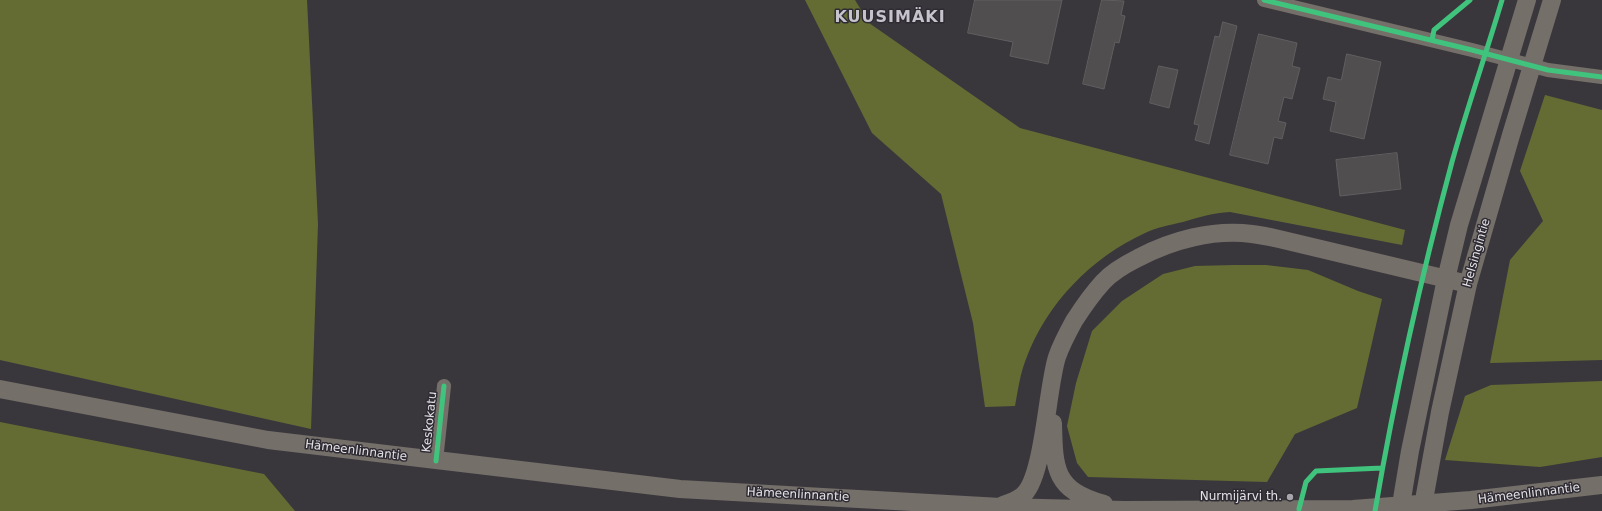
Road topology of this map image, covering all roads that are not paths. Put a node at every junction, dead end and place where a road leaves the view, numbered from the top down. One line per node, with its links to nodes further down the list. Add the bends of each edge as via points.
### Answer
1 (1264, 0): 4 (street, via 1548,70)
2 (1526, 0): 5 (main road, Helsingintie)
3 (1552, 0): 6 (main road, Helsingintie)
4 (1602, 77)
5 (1446, 279): 6 (main road); 7 (main road, via 1251,234 1226,233 1173,242 1127,264 1104,281 1070,329 1057,356); 14 (main road, Helsingintie)
6 (1468, 284): 15 (main road, Helsingintie, via 1438,419)
7 (1051, 381): 12 (main road, via 1038,466 1032,484 1023,496); 13 (main road, via 1054,458 1060,478 1074,493 1088,500)
8 (444, 386): 10 (street, Keskokatu)
9 (0, 389): 10 (main road, Hämeenlinnantie, via 268,440)
10 (436, 460): 12 (main road, Hämeenlinnantie, via 680,489)
11 (1602, 485): 13 (main road, Hämeenlinnantie, via 1471,500 1353,509)
12 (1000, 507): 13 (main road, Hämeenlinnantie)
13 (1124, 510)
14 (1400, 511)
15 (1422, 511)

